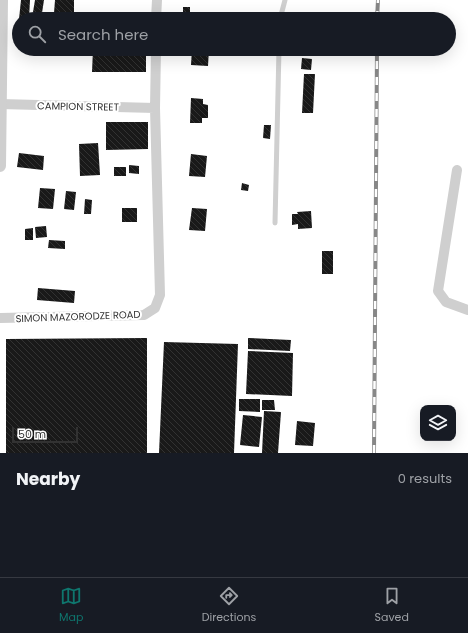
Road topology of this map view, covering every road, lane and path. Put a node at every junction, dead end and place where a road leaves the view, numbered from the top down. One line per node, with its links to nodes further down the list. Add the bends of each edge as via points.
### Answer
1 (2, 0): 8 (street)
2 (157, 0): 4 (street)
3 (285, 0): 5 (lane)
4 (156, 12)
5 (282, 12)
6 (156, 56): 9 (street)
7 (280, 56): 12 (lane)
8 (0, 104): 9 (street, CAMPION STREET); 10 (street)
9 (155, 108): 14 (street, SIMON MAZORODZE ROAD, via 160,295 155,308 144,315)
10 (0, 166)
11 (458, 170): 13 (street, via 438,291 446,302)
12 (275, 223)
13 (468, 310)
14 (0, 318)

